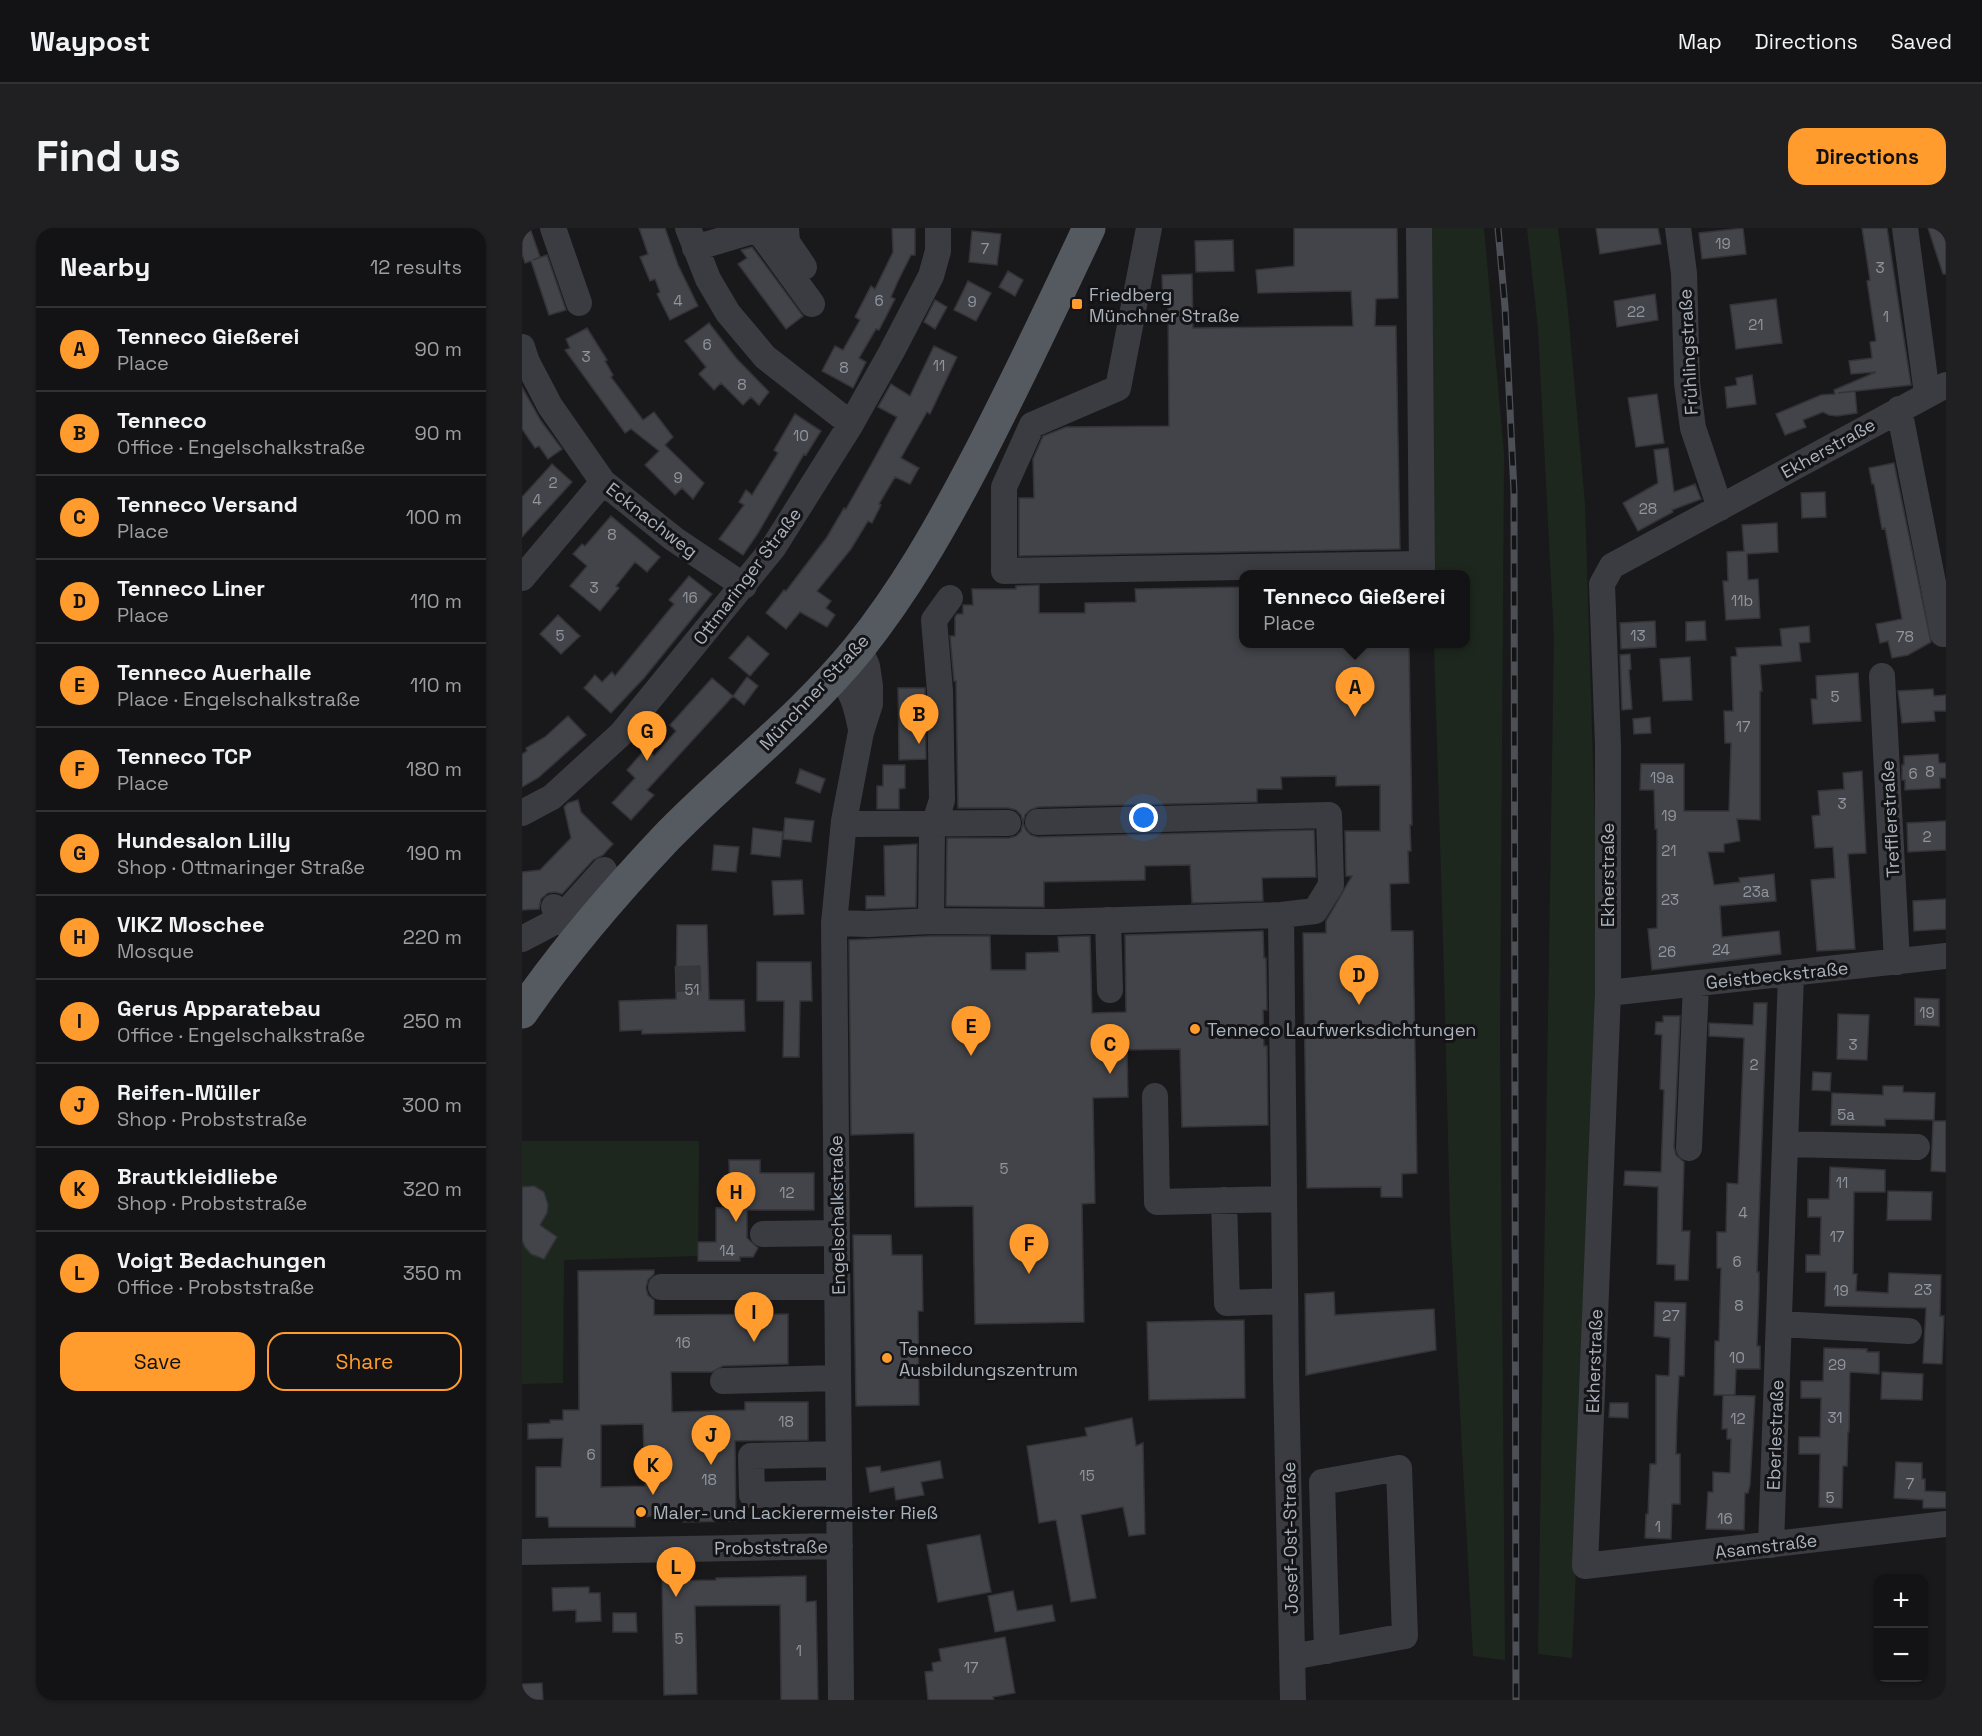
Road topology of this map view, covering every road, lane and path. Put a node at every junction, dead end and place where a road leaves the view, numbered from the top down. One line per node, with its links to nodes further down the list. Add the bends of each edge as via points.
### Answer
1 (553, 228): 10 (street)
2 (786, 228): 9 (street, via 787,242 818,300 759,231)
3 (938, 228): 14 (street, Ottmaringer Straße, via 938,251 931,276)
4 (1089, 228): 22 (main road, Münchner Straße, via 1008,400 951,507 904,586)
5 (1149, 228): 17 (street, via 1118,388 1032,425 1004,488 1005,571)
6 (1419, 228): 17 (street)
7 (1677, 228): 16 (street, Frühlingstraße, via 1684,273 1687,383 1693,428)
8 (1905, 228): 12 (street)
9 (691, 238): 14 (street, via 728,313 765,357)
10 (579, 303)
11 (522, 347): 15 (street, Ecknachweg, via 550,406)
12 (1937, 390): 13 (street, Ekherstraße)
13 (1899, 410): 16 (street, Ekherstraße); 21 (street)
14 (851, 424): 19 (street, Ottmaringer Straße, via 778,540)
15 (603, 482): 18 (street); 19 (street, Ecknachweg, via 674,539)
16 (1720, 507): 43 (street, Ekherstraße, via 1612,566 1602,584 1608,746)
17 (1422, 569)
18 (522, 578)
19 (744, 586): 26 (street, Ottmaringer Straße, via 622,733 552,797)
20 (950, 598): 30 (street, via 934,620 942,800)
21 (1945, 634)
22 (859, 648): 23 (main road, Münchner Straße); 25 (street, Engelschalkstraße, via 870,686 870,705)
23 (837, 673): 25 (street, Engelschalkstraße, via 855,701); 34 (main road, Münchner Straße, via 667,838)
24 (1882, 676): 39 (street, Trefflerstraße)
25 (861, 732): 27 (street, Engelschalkstraße)
26 (522, 813)
27 (844, 821): 30 (street); 36 (street, Engelschalkstraße)
28 (1038, 822): 32 (street, via 1329,815 1331,885 1315,911)
29 (1008, 823): 30 (street)
30 (935, 824): 35 (street)
31 (603, 870): 34 (street)
32 (1281, 915): 33 (street); 49 (street, Josef-Ost-Straße)
33 (1108, 920): 35 (street); 42 (street)
34 (564, 921): 37 (street); 44 (main road, Münchner Straße)
35 (931, 921): 36 (street)
36 (834, 923): 51 (street, Engelschalkstraße)
37 (522, 939)
38 (1946, 956): 39 (street, Geistbeckstraße)
39 (1897, 963): 40 (street, Geistbeckstraße)
40 (1791, 974): 41 (street, Geistbeckstraße); 46 (street, Eberlestraße)
41 (1696, 984): 43 (street, Geistbeckstraße); 48 (street)
42 (1110, 990)
43 (1608, 993): 66 (street, Ekherstraße)
44 (527, 995)
45 (1155, 1096): 50 (street, via 1157,1202)
46 (1786, 1144): 47 (street); 56 (street, Eberlestraße)
47 (1917, 1147)
48 (1689, 1148)
49 (1284, 1199): 50 (street); 55 (street, Josef-Ost-Straße)
50 (1224, 1200): 55 (street, via 1227,1303)
51 (837, 1233): 52 (street); 54 (street, Engelschalkstraße)
52 (763, 1234)
53 (661, 1287): 54 (street)
54 (837, 1287): 58 (street, Engelschalkstraße)
55 (1285, 1301): 68 (street, Josef-Ost-Straße)
56 (1779, 1324): 57 (street); 63 (street, Eberlestraße)
57 (1909, 1331)
58 (837, 1378): 59 (street); 60 (street, Engelschalkstraße)
59 (723, 1381)
60 (838, 1454): 61 (street, Engelschalkstraße); 61 (street, via 751,1456 752,1496)
61 (839, 1493): 64 (street, Engelschalkstraße)
62 (1946, 1524): 63 (street, Asamstraße)
63 (1771, 1545): 66 (street, Asamstraße)
64 (840, 1546): 65 (street, Probststraße); 69 (street, Engelschalkstraße)
65 (522, 1552)
66 (1585, 1566)
67 (1327, 1651): 67 (street, via 1405,1636 1399,1468 1322,1482); 68 (street)
68 (1292, 1657): 70 (street, Josef-Ost-Straße)
69 (840, 1700)
70 (1293, 1700)

